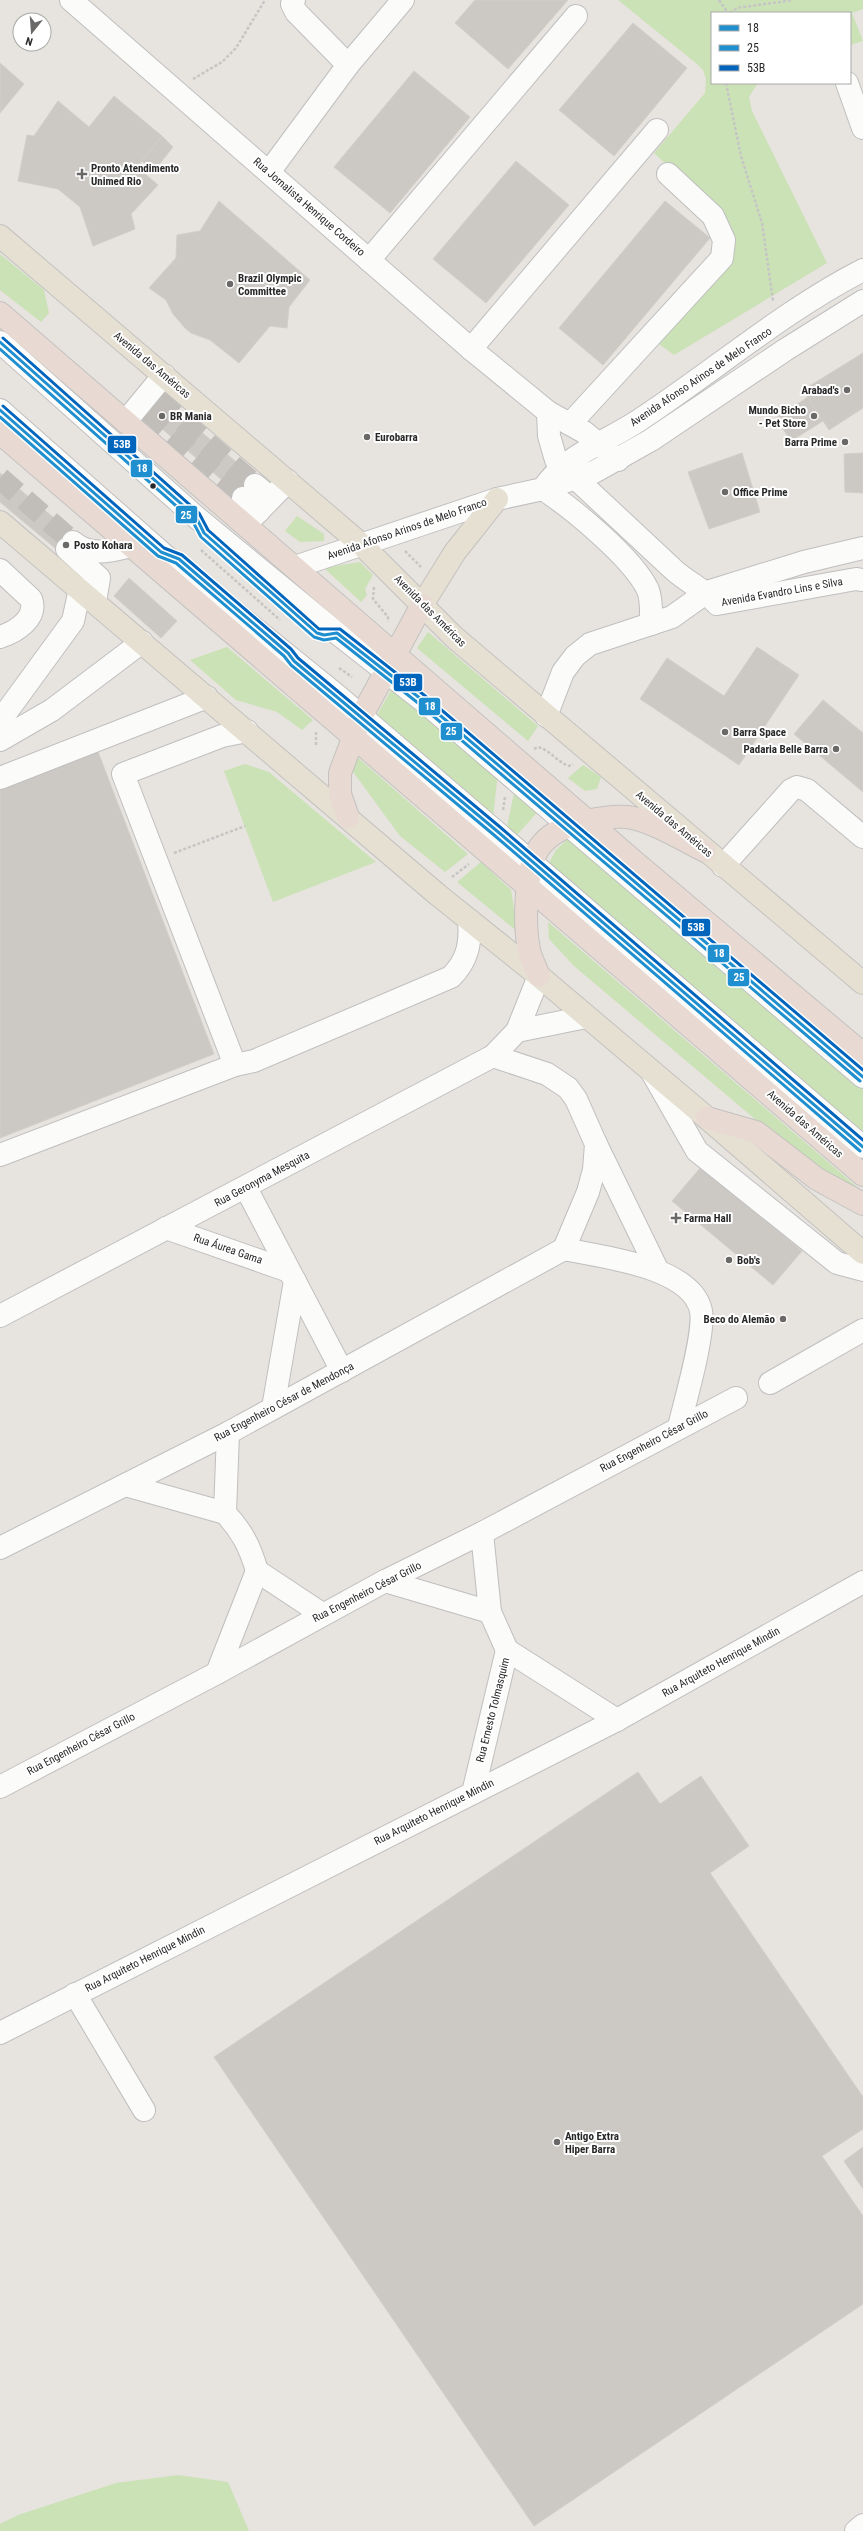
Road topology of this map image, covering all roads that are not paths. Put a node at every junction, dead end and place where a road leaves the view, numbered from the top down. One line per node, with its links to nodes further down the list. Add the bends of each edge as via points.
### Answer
1 (71, 0): 9 (street, Rua Jornalista Henrique Cordeiro)
2 (294, 0): 5 (street, via 292,4 296,12)
3 (402, 0): 5 (street)
4 (576, 16): 12 (street)
5 (348, 65): 9 (street)
6 (847, 84): 7 (street)
7 (863, 128)
8 (657, 130): 18 (street)
9 (269, 172): 12 (street, Rua Jornalista Henrique Cordeiro)
10 (668, 174): 24 (street, via 713,216 724,240 722,258)
11 (0, 236): 19 (main road, Avenida das Américas)
12 (369, 260): 18 (street, Rua Jornalista Henrique Cordeiro)
13 (863, 270): 27 (street, Avenida Afonso Arinos de Melo Franco)
14 (863, 301): 28 (street, Avenida Afonso Arinos de Melo Franco)
15 (0, 313): 21 (highway)
16 (0, 342): 26 (street)
17 (0, 348): 26 (street, via 99,438)
18 (471, 349): 23 (street, Rua Jornalista Henrique Cordeiro)
19 (164, 375): 21 (street); 31 (main road, Avenida das Américas)
20 (0, 398): 30 (street, via 72,463)
21 (144, 407): 34 (highway)
22 (0, 410): 30 (street)
23 (548, 412): 24 (street, Rua Jornalista Henrique Cordeiro); 29 (street, via 552,452)
24 (570, 424): 27 (street, Rua Jornalista Henrique Cordeiro)
25 (0, 433): 37 (highway, Avenida das Américas)
26 (110, 439): 48 (street, via 196,517 204,533 317,633 337,633)
27 (600, 444): 28 (street, Rua Jornalista Henrique Cordeiro); 29 (street, Avenida Afonso Arinos de Melo Franco)
28 (618, 460): 29 (street, Avenida Afonso Arinos de Melo Franco)
29 (569, 472): 32 (street, Avenida Afonso Arinos de Melo Franco); 42 (street, via 675,571)
30 (76, 477): 52 (street, via 161,552 179,559 288,653)
31 (288, 481): 34 (street); 36 (main road, Avenida das Américas)
32 (543, 489): 33 (street, Avenida Afonso Arinos de Melo Franco); 45 (street, via 584,520 635,570 648,591)
33 (497, 499): 36 (street, Avenida Afonso Arinos de Melo Franco); 44 (main road, via 454,552)
34 (255, 503): 39 (highway)
35 (0, 522): 43 (main road)
36 (362, 545): 39 (street, Avenida Afonso Arinos de Melo Franco); 44 (main road, Avenida das Américas)
37 (131, 546): 43 (street, via 101,552 72,548 99,578); 52 (highway, Avenida das Américas)
38 (863, 548): 42 (street, Avenida Evandro Lins e Silva, via 804,562)
39 (295, 567): 48 (highway)
40 (0, 570): 46 (street, via 31,599 33,604 22,625)
41 (863, 580): 42 (street, Avenida Evandro Lins e Silva, via 717,604)
42 (707, 592): 45 (street, Avenida Evandro Lins e Silva, via 672,617)
43 (88, 596): 47 (main road); 51 (street, via 73,622)
44 (422, 605): 48 (highway); 50 (main road, Avenida das Américas, via 454,638)
45 (651, 624): 50 (street, Avenida Evandro Lins e Silva, via 590,644 575,656 563,672)
46 (0, 638)
47 (142, 642): 49 (main road); 54 (street, via 52,710)
48 (390, 662): 52 (highway); 57 (highway); 58 (street)
49 (207, 697): 53 (main road); 55 (street)
50 (546, 716): 60 (main road, Avenida das Américas)
51 (1, 717)
52 (357, 726): 56 (highway, via 340,773 339,784); 61 (street); 63 (highway, Avenida das Américas)
53 (247, 731): 56 (main road); 71 (street, via 222,736 123,774)
54 (0, 740)
55 (0, 778)
56 (348, 817): 64 (main road)
57 (590, 821): 58 (highway); 60 (highway, via 628,817); 69 (highway, via 636,863)
58 (568, 826): 61 (highway, via 541,845); 73 (street)
59 (863, 837): 62 (street, via 807,790 797,787 791,790)
60 (705, 851): 62 (main road, Avenida das Américas)
61 (533, 862): 63 (highway); 76 (street)
62 (723, 866): 66 (main road, Avenida das Américas)
63 (529, 886): 65 (highway, via 526,920 530,951); 78 (highway, Avenida das Américas)
64 (469, 920): 65 (main road); 71 (street, via 467,956 462,967 451,977 254,1061)
65 (539, 976): 67 (main road); 68 (street, Rua Geronyma Mesquita)
66 (863, 983)
67 (586, 1017): 68 (street); 72 (main road)
68 (517, 1030): 70 (street, Rua Geronyma Mesquita)
69 (863, 1054)
70 (493, 1056): 75 (street, via 547,1074 568,1088 576,1099); 79 (street, Rua Geronyma Mesquita)
71 (235, 1065): 77 (street)
72 (654, 1074): 74 (main road); 84 (street, via 697,1151 837,1263)
73 (863, 1077)
74 (707, 1118): 80 (highway, via 756,1132 817,1179); 83 (main road)
75 (596, 1144): 82 (street, via 594,1170 588,1192); 85 (street)
76 (863, 1146)
77 (0, 1155)
78 (863, 1175)
79 (246, 1188): 81 (street, Rua Geronyma Mesquita); 86 (street, Rua Áurea Gama)
80 (863, 1204)
81 (166, 1228): 86 (street, Rua Áurea Gama); 87 (street, Rua Geronyma Mesquita)
82 (564, 1249): 85 (street); 89 (street, Rua Engenheiro César de Mendonça)
83 (863, 1252)
84 (863, 1270)
85 (658, 1271): 93 (street, via 692,1292 700,1311 701,1330)
86 (292, 1276): 89 (street, Rua Áurea Gama); 92 (street)
87 (0, 1316)
88 (863, 1330): 90 (street)
89 (342, 1370): 92 (street, Rua Engenheiro César de Mendonça)
90 (770, 1383)
91 (736, 1398): 93 (street, Rua Engenheiro César Grillo)
92 (273, 1408): 94 (street, Rua Engenheiro César de Mendonça)
93 (679, 1427): 97 (street, Rua Engenheiro César Grillo)
94 (228, 1433): 95 (street, Rua Engenheiro César de Mendonça); 96 (street)
95 (126, 1484): 96 (street); 98 (street, Rua Engenheiro César de Mendonça)
96 (225, 1513): 99 (street, via 244,1536)
97 (482, 1533): 100 (street, Rua Engenheiro César Grillo); 102 (street, Rua Ernesto Tolmasquim)
98 (0, 1548)
99 (257, 1572): 103 (street); 105 (street)
100 (385, 1581): 102 (street); 103 (street, Rua Engenheiro César Grillo)
101 (863, 1582): 106 (street, Rua Arquiteto Henrique Mindin)
102 (490, 1612): 104 (street, Rua Ernesto Tolmasquim)
103 (322, 1614): 105 (street, Rua Engenheiro César Grillo)
104 (507, 1650): 106 (street, Rua Ernesto Tolmasquim); 108 (street, Rua Ernesto Tolmasquim)
105 (217, 1673): 107 (street, Rua Engenheiro César Grillo)
106 (617, 1720): 108 (street, Rua Arquiteto Henrique Mindin)
107 (0, 1787)
108 (472, 1793): 109 (street, Rua Arquiteto Henrique Mindin)
109 (76, 1994): 110 (street, Rua Arquiteto Henrique Mindin); 111 (street)
110 (0, 2033)
111 (144, 2110)
112 (863, 2525): 113 (street)
113 (856, 2531)

